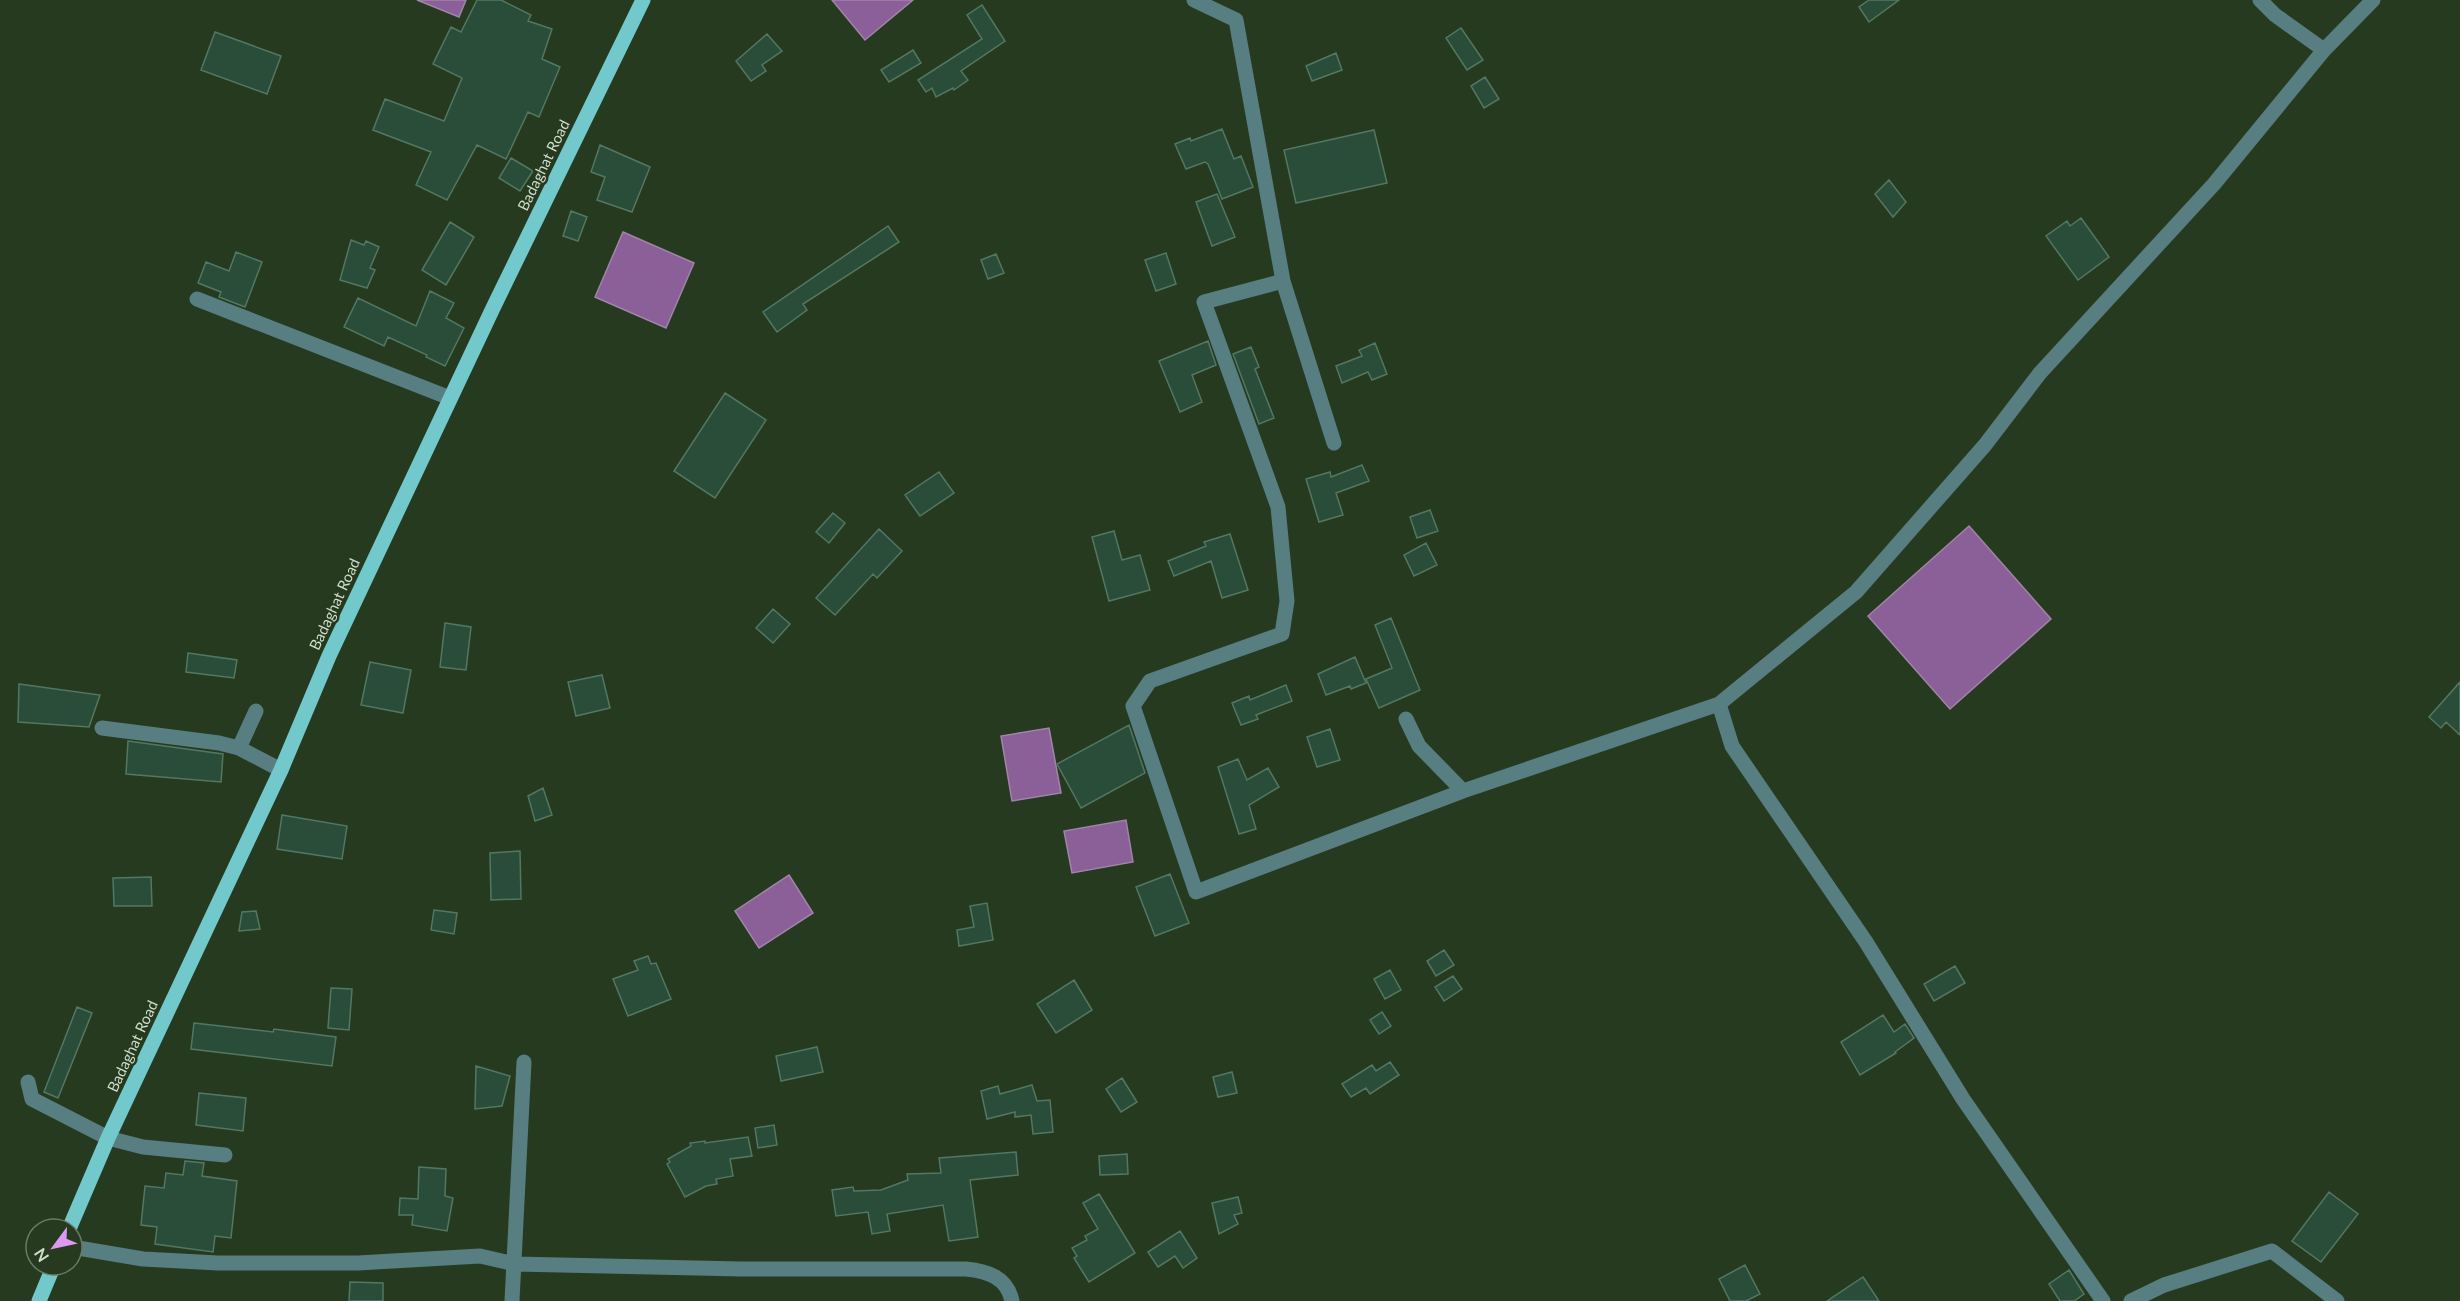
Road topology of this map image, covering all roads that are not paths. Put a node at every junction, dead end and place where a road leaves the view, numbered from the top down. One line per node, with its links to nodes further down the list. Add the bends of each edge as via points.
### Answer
1 (643, 0): 8 (main road, Badaghat Road)
2 (1194, 0): 6 (street, via 1236,20)
3 (2260, 0): 5 (street)
4 (2373, 0): 5 (street)
5 (2324, 50): 10 (street, via 2214,184 2040,373 1985,445 1856,592)
6 (1282, 281): 9 (street); 16 (street, via 1204,302 1278,507 1287,601 1282,634 1150,681 1133,706 1196,892)
7 (197, 299): 8 (street)
8 (450, 399): 15 (main road, Badaghat Road, via 329,656)
9 (1334, 443)
10 (1719, 704): 16 (street); 28 (street, via 1732,746 1866,942 1963,1099)
11 (255, 711): 14 (street)
12 (1406, 719): 16 (street, via 1419,747)
13 (102, 728): 14 (street)
14 (239, 748): 15 (street)
15 (281, 770): 19 (main road, Badaghat Road)
16 (1463, 791)
17 (524, 1062): 23 (street)
18 (28, 1082): 19 (street, via 32,1099)
19 (108, 1138): 20 (street, via 143,1147); 21 (main road, Badaghat Road)
20 (225, 1155)
21 (74, 1217)
22 (84, 1249): 23 (street, via 143,1259 218,1263 358,1263 480,1256)
23 (515, 1264): 26 (street); 27 (street, via 966,1269 985,1271 1000,1279)
24 (49, 1277): 25 (main road)
25 (39, 1301)
26 (512, 1301)
27 (1012, 1301)
28 (2103, 1301)
29 (2131, 1301): 30 (street, via 2164,1285 2272,1251)
30 (2337, 1301)

